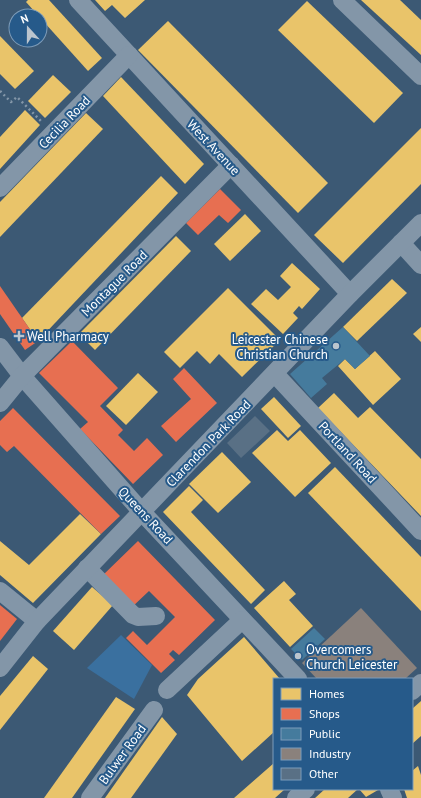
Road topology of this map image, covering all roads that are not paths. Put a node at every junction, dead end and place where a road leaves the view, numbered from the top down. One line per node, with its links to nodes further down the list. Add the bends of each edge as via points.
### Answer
1 (78, 0): 3 (street, West Avenue)
2 (342, 0): 4 (street)
3 (129, 55): 5 (street, West Avenue); 6 (street, Cecilia Road)
4 (421, 76)
5 (231, 165): 10 (street, West Avenue); 13 (street, Montague Road)
6 (0, 188)
7 (421, 223): 8 (street, Clarendon Park Road)
8 (401, 243): 9 (street); 10 (street, Clarendon Park Road)
9 (421, 265)
10 (350, 294): 12 (street, Clarendon Park Road)
11 (0, 346): 13 (street, Queens Road)
12 (275, 374): 15 (street, Clarendon Park Road); 16 (street, Portland Road)
13 (22, 376): 14 (street, Montague Road); 15 (street, Queens Road)
14 (0, 403)
15 (141, 511): 17 (street, Clarendon Park Road); 20 (street, Queens Road)
16 (421, 531)
17 (88, 568): 19 (street, via 133,615); 21 (street, Clarendon Park Road)
18 (0, 591): 21 (street)
19 (156, 616)
20 (242, 620): 23 (street, Queens Road); 25 (street)
21 (37, 621): 22 (street, Clarendon Park Road)
22 (0, 668)
23 (297, 678)
24 (421, 683): 26 (street)
25 (167, 690)
26 (413, 690)
27 (154, 710): 29 (street, Bulwer Road)
28 (305, 790): 30 (street)
29 (90, 798)
30 (296, 798)

